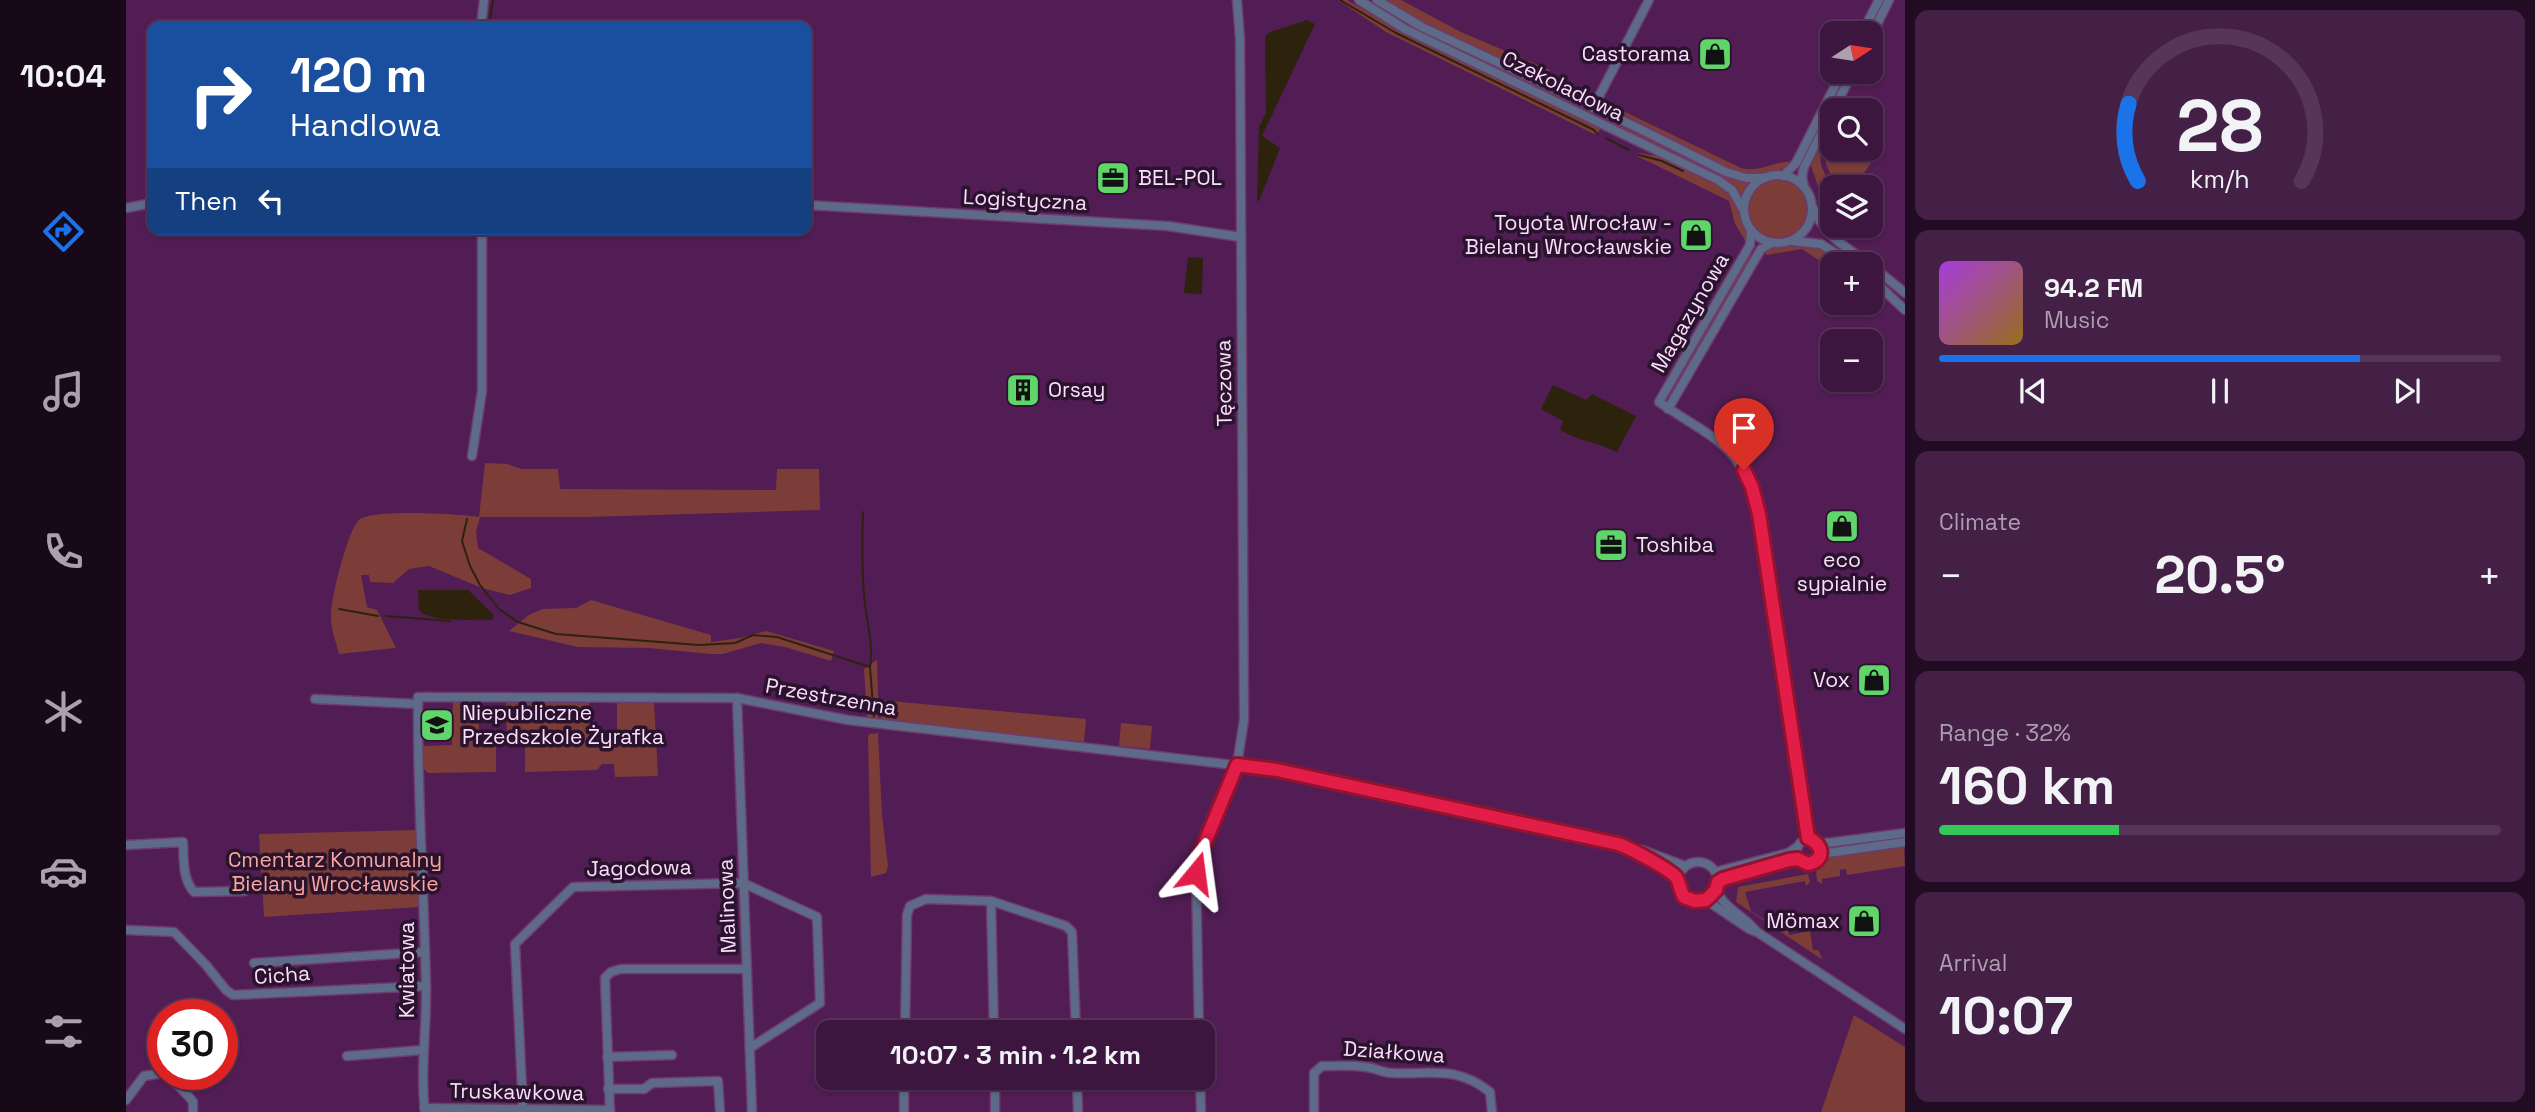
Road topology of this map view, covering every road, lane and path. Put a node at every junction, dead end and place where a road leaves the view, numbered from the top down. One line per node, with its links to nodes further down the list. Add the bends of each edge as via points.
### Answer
1 (484, 0): 7 (street)
2 (1237, 0): 24 (street, Tęczowa)
3 (1359, 0): 21 (street, Czekoladowa, via 1405,29 1718,180 1732,190)
4 (1377, 0): 12 (street, Czekoladowa, via 1414,23)
5 (1649, 0): 12 (street)
6 (1886, 0): 8 (street); 9 (street)
7 (482, 21)
8 (1871, 21)
9 (1877, 21)
10 (1841, 84): 11 (street); 14 (street, via 1796,164)
11 (1837, 98)
12 (1593, 108): 15 (street, Czekoladowa, via 1737,177)
13 (1820, 136): 16 (street, via 1804,167)
14 (1783, 176): 15 (street); 16 (street)
15 (1765, 178): 21 (street, via 1749,191)
16 (1804, 187): 17 (street)
17 (1811, 202): 25 (street, via 1807,227); 28 (street, via 1829,235)
18 (147, 204): 20 (street)
19 (812, 205): 24 (street, Logistyczna, via 1168,226)
20 (126, 208)
21 (1744, 211): 22 (street)
22 (1751, 230): 26 (street); 33 (street, Magazynowa, via 1749,245 1658,402)
23 (482, 235): 34 (street, via 482,391)
24 (1240, 237): 38 (street, Tęczowa, via 1245,696)
25 (1786, 242): 26 (street); 27 (street, via 1821,244)
26 (1772, 243): 33 (street, Magazynowa, via 1761,249)
27 (1833, 252)
28 (1852, 252)
29 (1883, 275): 31 (street)
30 (1883, 289): 32 (street)
31 (1905, 293)
32 (1905, 310)
33 (1668, 408): 40 (street, Magazynowa, via 1730,450 1752,487)
34 (472, 456)
35 (737, 698): 37 (street, Przestrzenna); 38 (street, Przestrzenna, via 848,720); 51 (street, Malinowa)
36 (315, 699): 37 (street, Przestrzenna)
37 (418, 701): 58 (street, Kwiatowa)
38 (1237, 765): 45 (street, Przestrzenna); 65 (street, Tęczowa, via 1198,859)
39 (1905, 833): 42 (street)
40 (1808, 838): 42 (street); 44 (street)
41 (1905, 842): 46 (street)
42 (1819, 844): 46 (street)
43 (126, 845): 53 (street, via 183,842 185,872 194,892)
44 (1797, 847): 47 (street); 49 (street)
45 (1632, 849): 48 (street); 50 (street)
46 (1821, 854): 47 (street, via 1811,863)
47 (1798, 859): 52 (street)
48 (1685, 866): 49 (street, via 1705,862); 50 (street)
49 (1716, 872): 52 (street)
50 (1678, 879): 54 (street, via 1684,897)
51 (743, 883): 60 (street, Malinowa); 67 (street, via 817,917 820,1003); 80 (street, Jagodowa, via 573,887 516,944)
52 (1717, 886): 54 (street); 57 (street, via 1719,897)
53 (245, 891)
54 (1706, 900): 57 (street)
55 (991, 901): 62 (street, via 920,900 910,906); 63 (street); 64 (street, via 1072,932)
56 (126, 930): 61 (street, Cicha, via 174,932 233,995)
57 (1757, 932): 66 (street)
58 (425, 952): 59 (street); 61 (street, Kwiatowa)
59 (254, 963)
60 (747, 969): 67 (street, Malinowa); 71 (street, via 611,972 605,978)
61 (426, 986): 68 (street, Kwiatowa)
62 (905, 1020)
63 (993, 1020)
64 (1076, 1020)
65 (1199, 1020)
66 (1905, 1028)
67 (751, 1048): 85 (street, Malinowa)
68 (423, 1051): 70 (street); 81 (street, Kwiatowa)
69 (672, 1055): 71 (street)
70 (346, 1056)
71 (607, 1057): 74 (street)
72 (147, 1076): 79 (street)
73 (181, 1090): 83 (street, via 193,1102)
74 (608, 1090): 82 (street); 84 (street, via 718,1081)
75 (904, 1090): 86 (street)
76 (995, 1090): 87 (street)
77 (1077, 1090): 88 (street)
78 (1200, 1090): 89 (street)
79 (126, 1100)
80 (523, 1109): 81 (street, Truskawkowa); 82 (street, Truskawkowa)
81 (424, 1110)
82 (610, 1111)
83 (193, 1112)
84 (720, 1112)
85 (752, 1112)
86 (904, 1112)
87 (995, 1112)
88 (1078, 1112)
89 (1201, 1112)
90 (1314, 1112): 91 (street, Działkowa, via 1314,1073 1322,1066 1392,1073 1449,1072 1476,1081 1490,1093)
91 (1492, 1112)

